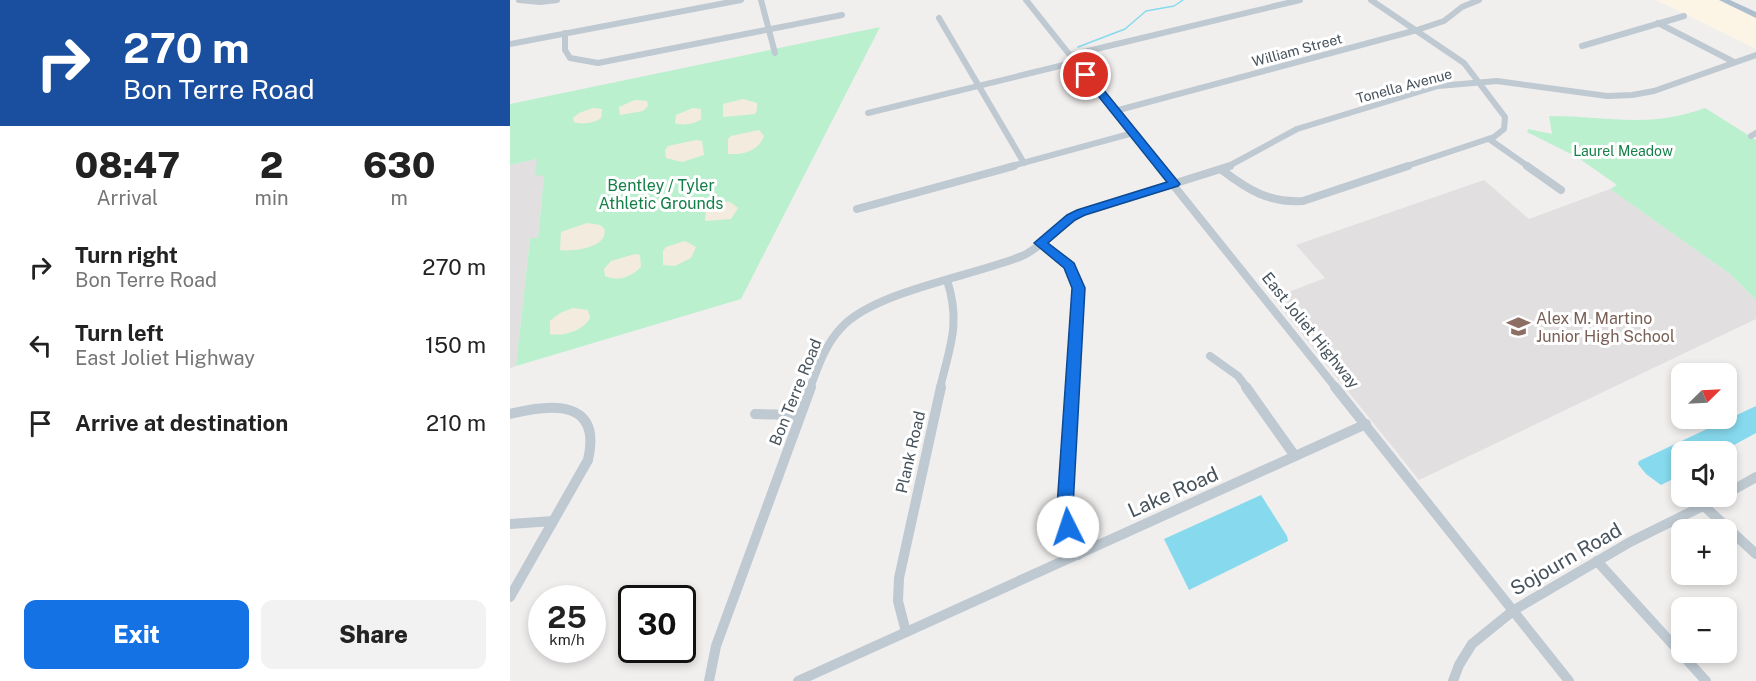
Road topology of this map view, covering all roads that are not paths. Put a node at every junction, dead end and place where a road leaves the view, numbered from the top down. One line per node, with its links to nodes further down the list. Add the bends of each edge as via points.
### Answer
1 (519, 0): 2 (street)
2 (557, 0)
3 (741, 0): 17 (street)
4 (761, 0): 15 (street)
5 (1026, 0): 21 (street, East Joliet Highway)
6 (1300, 0): 21 (street)
7 (1371, 0): 16 (street)
8 (1479, 0): 16 (street, William Street, via 1444,21)
9 (1723, 0): 11 (main road)
10 (842, 15): 15 (street)
11 (1756, 15)
12 (1684, 16): 14 (street)
13 (939, 18): 28 (street)
14 (1658, 23): 19 (street); 25 (street)
15 (769, 30): 20 (street); 23 (street, via 620,60)
16 (1417, 30): 27 (street, via 1455,57); 29 (street, William Street)
17 (565, 33): 18 (street); 23 (street, via 563,49 567,56)
18 (510, 44)
19 (1582, 46)
20 (775, 53)
21 (1071, 55): 24 (street, East Joliet Highway)
22 (1756, 55): 25 (street, Tonella Avenue)
23 (579, 61): 26 (street)
24 (1076, 62): 28 (street); 29 (street, East Joliet Highway)
25 (1734, 62): 27 (street, Tonella Avenue, via 1632,95 1607,96 1529,84)
26 (570, 66)
27 (1479, 82): 32 (street, via 1506,118 1505,129); 34 (street, Tonella Avenue, via 1438,86 1297,129)
28 (979, 86): 30 (street); 33 (street)
29 (1115, 111): 31 (street, East Joliet Highway)
30 (868, 113)
31 (1133, 133): 33 (street); 35 (street, East Joliet Highway)
32 (1489, 139): 34 (street, via 1303,201 1261,197); 36 (street)
33 (1024, 164): 37 (street)
34 (1222, 170): 35 (street, Tonella Avenue)
35 (1174, 184): 38 (street, Bon Terre Road, via 1081,213); 44 (street, East Joliet Highway)
36 (1561, 190)
37 (857, 209)
38 (1040, 243): 39 (street, Bon Terre Road, via 1016,258); 53 (street, via 1070,266 1079,288 1065,507)
39 (947, 280): 43 (street, Bon Terre Road, via 877,302 842,327 823,353); 57 (street, Plank Road, via 954,302 954,322 899,578 898,601)
40 (1210, 356): 45 (street, via 1238,375)
41 (510, 414): 50 (street, via 553,406 572,410 586,420 592,436 590,454)
42 (755, 414): 43 (street)
43 (800, 415): 58 (street, Bon Terre Road, via 716,646)
44 (1366, 424): 45 (street, Lake Road); 56 (street, East Joliet Highway)
45 (1295, 456): 53 (street, Lake Road)
46 (1756, 477): 47 (street, Sojourn Road)
47 (1737, 489)
48 (1699, 507): 54 (street, Sojourn Road)
49 (1705, 507): 52 (street)
50 (553, 521): 51 (street); 55 (street)
51 (510, 524)
52 (1756, 554)
53 (1078, 555): 57 (street, Lake Road)
54 (1597, 561): 56 (street, Sojourn Road); 62 (street)
55 (510, 597)
56 (1514, 610): 60 (street, Sojourn Road, via 1472,644); 61 (street, East Joliet Highway)
57 (906, 632): 59 (street, Lake Road)
58 (709, 681)
59 (798, 681)
60 (1453, 681)
61 (1569, 681)
62 (1706, 681)

